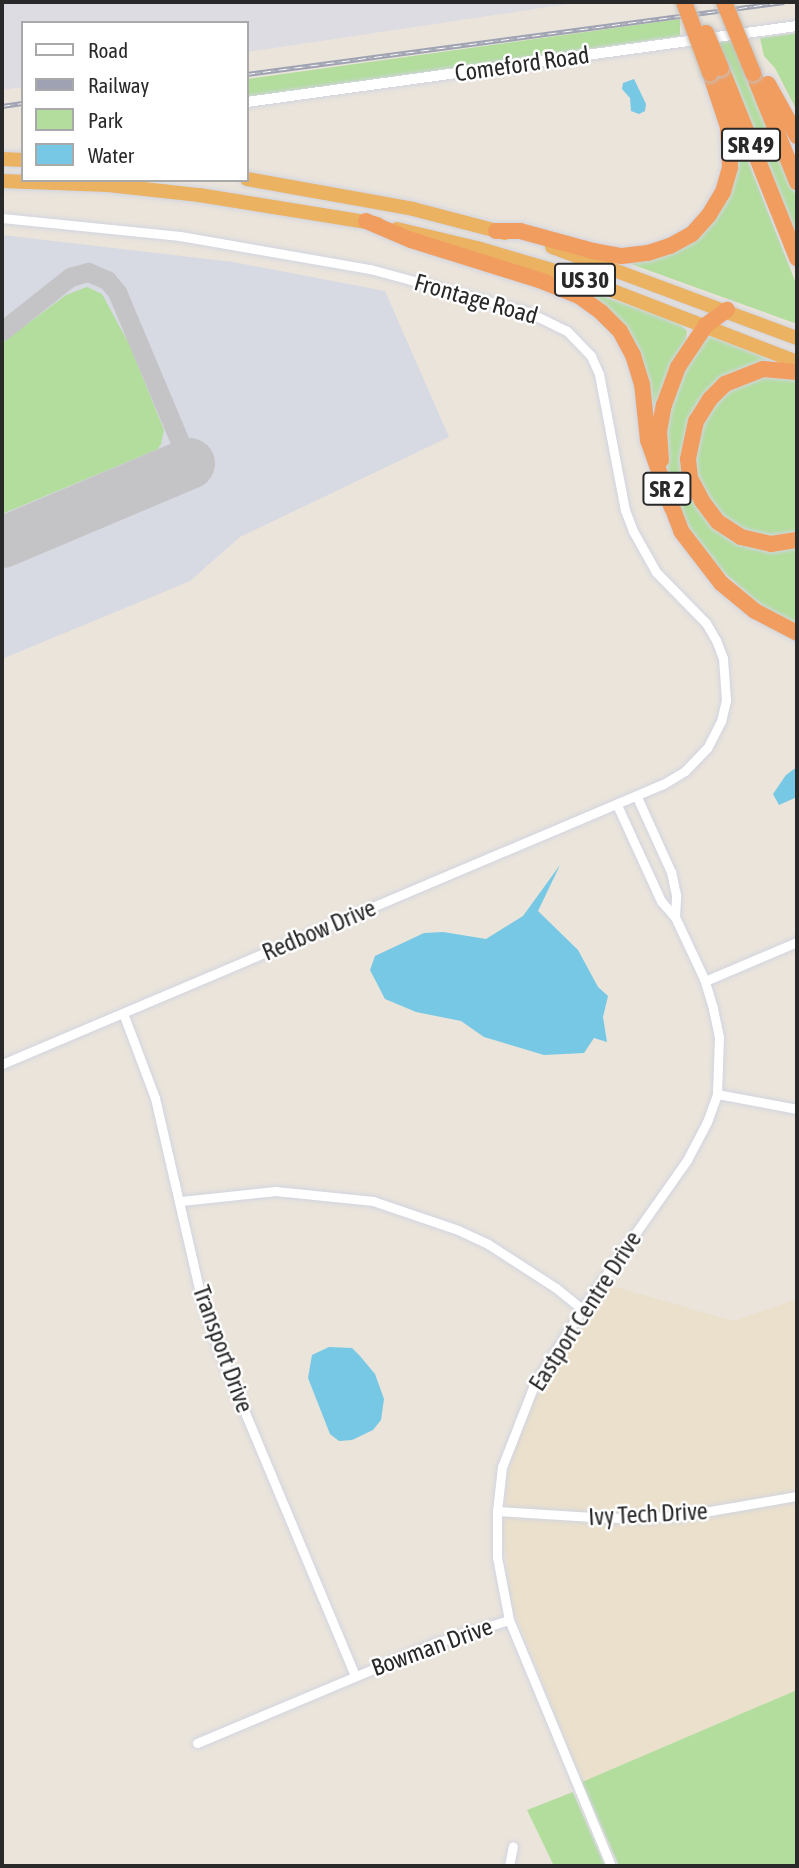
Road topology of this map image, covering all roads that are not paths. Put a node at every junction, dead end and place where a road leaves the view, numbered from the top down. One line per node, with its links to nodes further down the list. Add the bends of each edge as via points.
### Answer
1 (684, 2): 5 (highway, bridge)
2 (693, 2): 5 (highway, SR 49, bridge)
3 (724, 2): 6 (highway, SR 49, bridge)
4 (797, 26): 7 (street, Comeford Road)
5 (715, 71): 19 (highway, via 728,127 730,167 723,192 692,234 659,250 622,256 520,231); 20 (highway, SR 49)
6 (757, 72): 8 (highway); 15 (highway, SR 49)
7 (248, 102)
8 (797, 136)
9 (2, 159): 10 (highway)
10 (21, 160)
11 (248, 179): 19 (highway, US 30, via 413,209)
12 (2, 181): 13 (highway, US 30)
13 (21, 181)
14 (55, 182): 16 (highway, US 30)
15 (797, 182)
16 (108, 183): 18 (highway, US 30)
17 (2, 218): 29 (street, Frontage Road, via 180,236 370,269 528,312 551,321 579,342 599,374 633,531 656,572 706,622 720,649 726,677 721,721 707,748 685,771)
18 (366, 221): 22 (highway, US 30, via 569,275); 26 (highway, via 542,281 579,296 601,312 620,331 634,355 649,440)
19 (496, 231): 21 (highway, US 30, via 613,267)
20 (797, 258)
21 (727, 310): 22 (highway, SR 2); 23 (highway, US 30)
22 (706, 325): 24 (highway, US 30); 26 (highway, SR 2, via 678,367 662,419 662,469)
23 (797, 338)
24 (797, 362)
25 (797, 372): 27 (highway, via 763,369 724,384 696,421 688,459 690,478 718,522 741,537 771,544)
26 (672, 508): 28 (highway, SR 2, via 700,559 721,583 755,611)
27 (797, 540)
28 (797, 634)
29 (637, 797): 30 (street, Redbow Drive); 31 (street, Eastport Centre Drive, via 671,872)
30 (617, 805): 31 (street, Eastport Centre Drive, via 661,901); 34 (street, Redbow Drive)
31 (675, 917): 33 (street, Eastport Centre Drive)
32 (797, 942): 33 (street)
33 (705, 981): 36 (street, Eastport Centre Drive, via 719,1037)
34 (123, 1013): 35 (street, Redbow Drive); 38 (street, Transport Drive, via 155,1098)
35 (2, 1064)
36 (717, 1094): 37 (street); 39 (street, Eastport Centre Drive, via 687,1160)
37 (797, 1109)
38 (181, 1201): 39 (street, via 275,1191 380,1203 488,1244); 43 (street, Transport Drive, via 199,1289 218,1348)
39 (582, 1310): 41 (street, Eastport Centre Drive, via 522,1410 502,1467)
40 (797, 1496): 41 (street, Ivy Tech Drive, via 681,1516 609,1518)
41 (497, 1511): 42 (street, Eastport Centre Drive, via 497,1557)
42 (509, 1620): 43 (street, Bowman Drive); 47 (street, Eastport Centre Drive)
43 (355, 1675): 44 (street, Bowman Drive)
44 (197, 1743)
45 (513, 1846): 46 (street)
46 (509, 1866)
47 (611, 1866)

